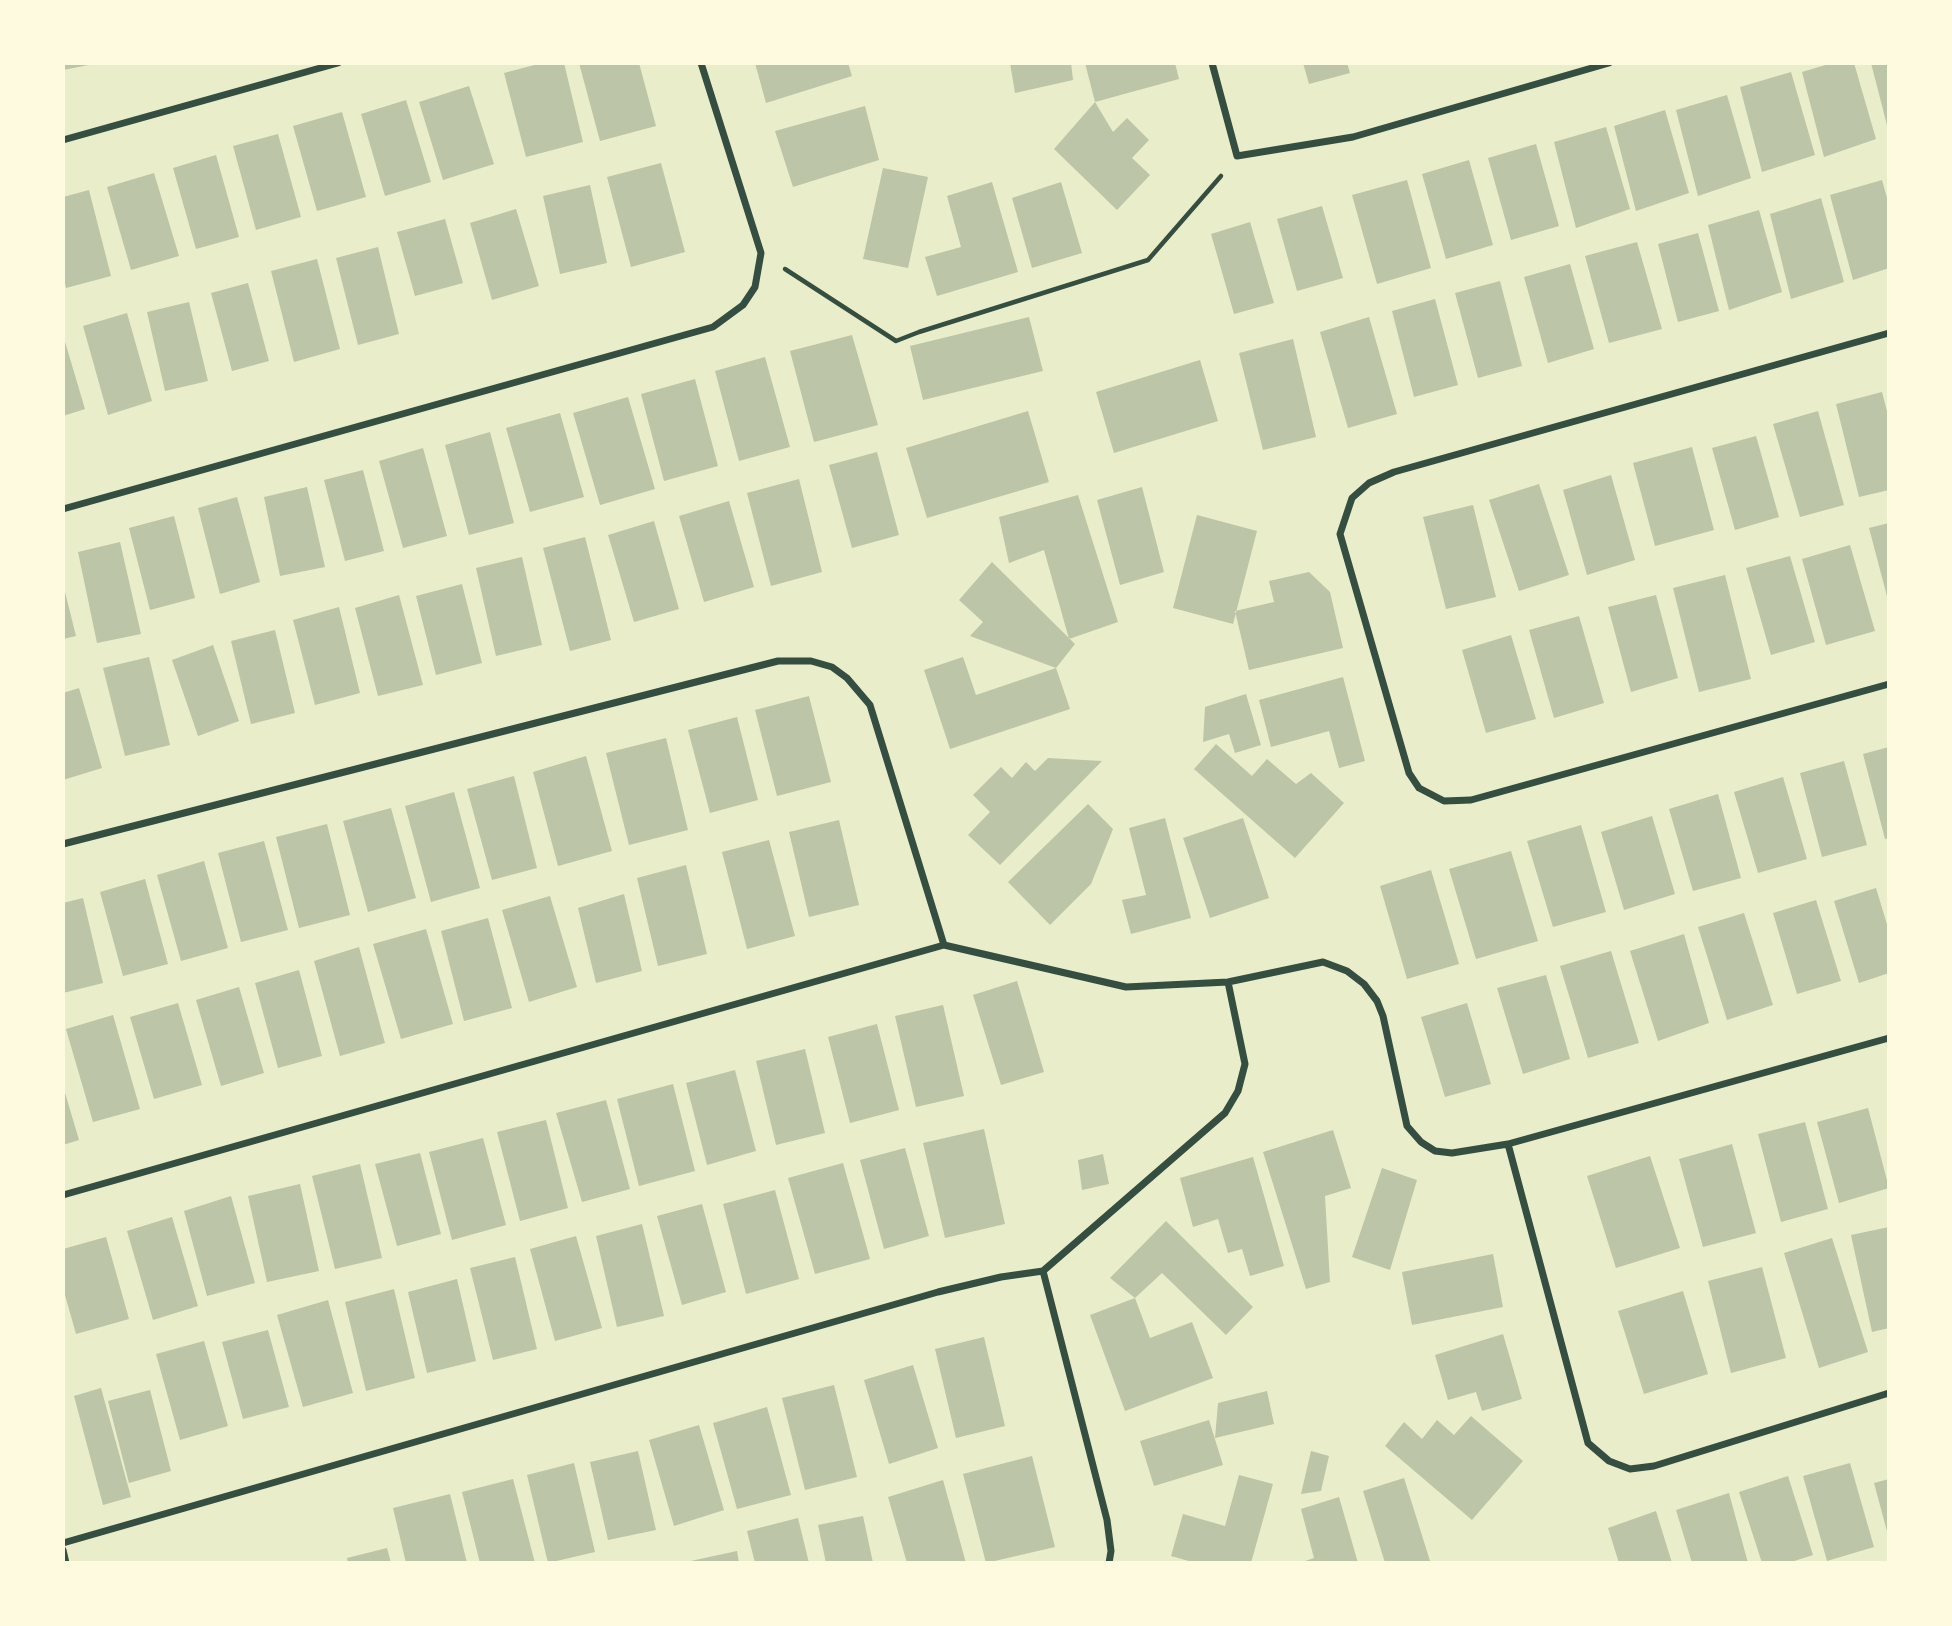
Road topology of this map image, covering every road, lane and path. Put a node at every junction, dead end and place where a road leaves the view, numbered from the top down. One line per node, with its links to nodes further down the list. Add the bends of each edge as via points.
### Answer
1 (338, 63): 5 (street)
2 (701, 63): 7 (street)
3 (1212, 63): 6 (street)
4 (1609, 63): 6 (street, via 1353,137)
5 (63, 140)
6 (1237, 156): 7 (path, via 1148,260 896,341)
7 (761, 253): 9 (street, via 755,286 743,306 713,327)
8 (1889, 333): 10 (street, via 1394,472 1369,483 1352,499 1340,534 1409,773 1419,788 1444,801 1471,800)
9 (63, 509)
10 (1889, 684)
11 (63, 844): 12 (street, via 778,662 811,660 832,667 870,705)
12 (944, 946): 13 (street, via 1126,987); 16 (street)
13 (1228, 982): 15 (street, via 1323,962 1347,971 1377,1001 1407,1126 1421,1142 1435,1151 1452,1153); 17 (street, via 1245,1065 1238,1091 1225,1113)
14 (1889, 1038): 15 (street)
15 (1508, 1144): 18 (street, via 1588,1443 1609,1461 1630,1469 1654,1466)
16 (63, 1195)
17 (1043, 1271): 19 (street, via 925,1296); 22 (street, via 1107,1520)
18 (1889, 1393)
19 (63, 1543)
20 (63, 1550): 21 (street)
21 (66, 1563)
22 (1109, 1563)

